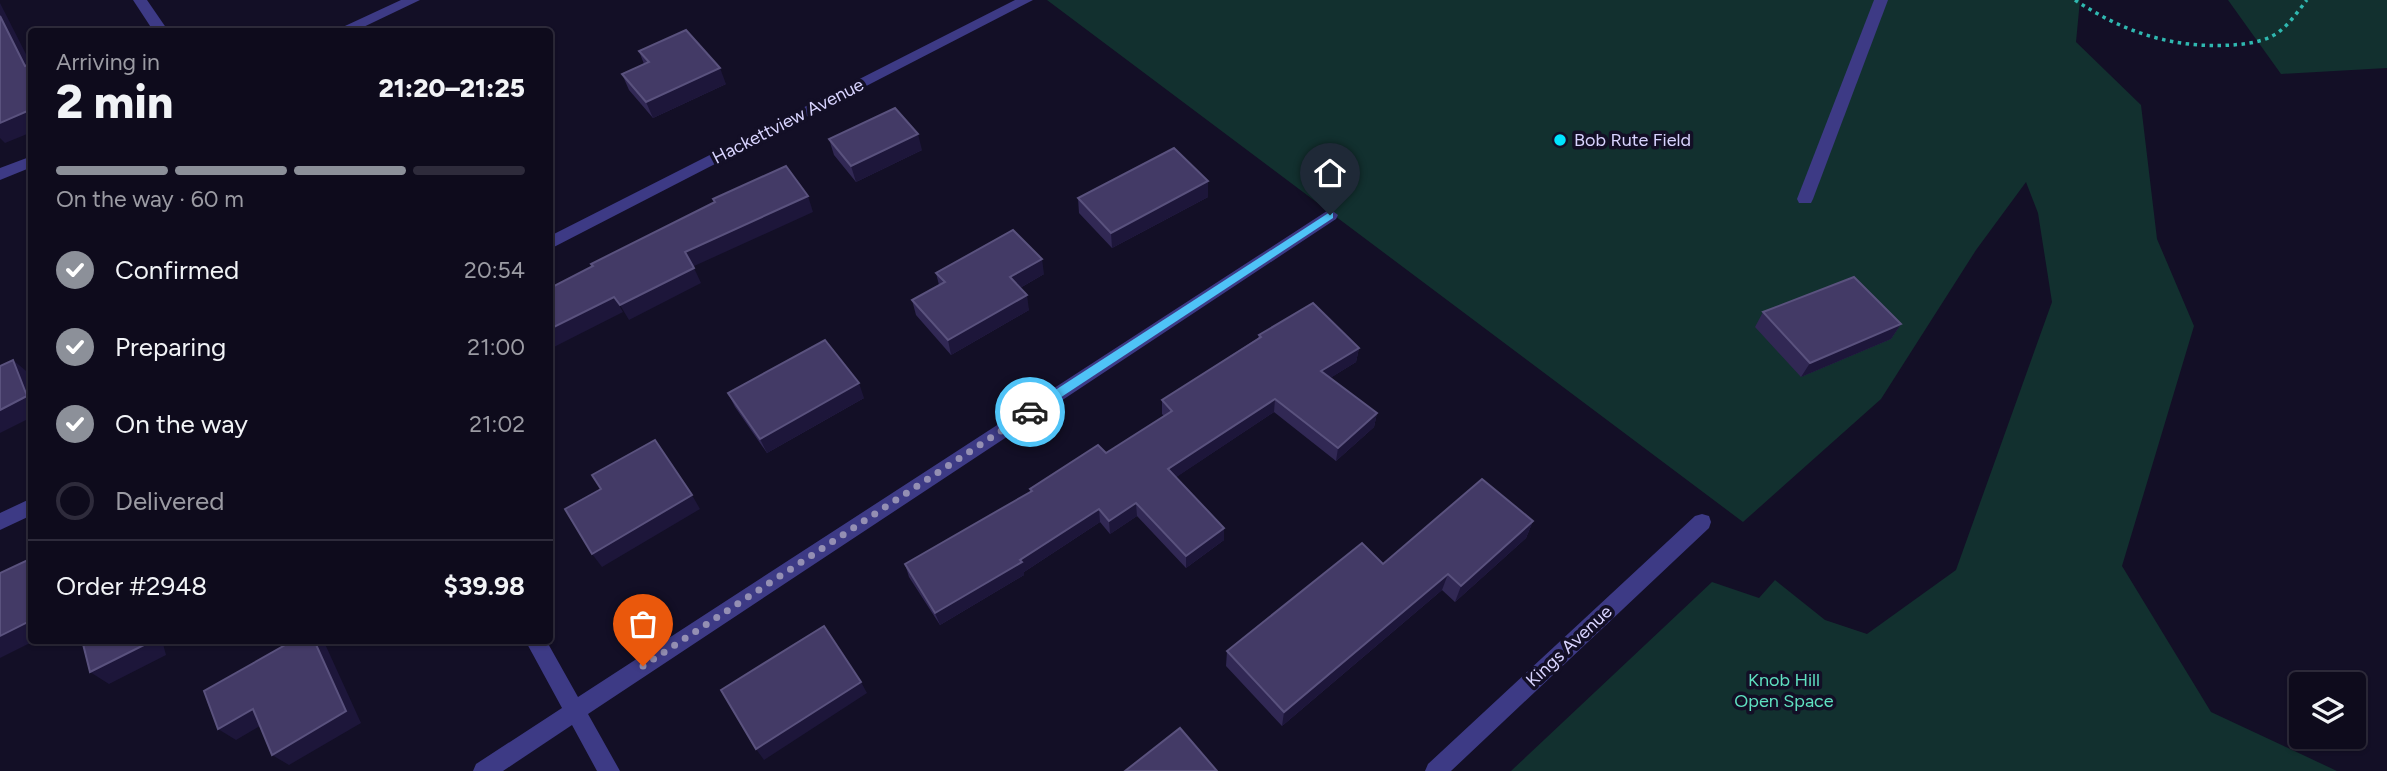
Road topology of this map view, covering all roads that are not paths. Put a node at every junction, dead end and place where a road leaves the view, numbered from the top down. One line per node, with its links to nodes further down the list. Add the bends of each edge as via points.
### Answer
1 (140, 0): 5 (street)
2 (413, 0): 6 (street)
3 (1026, 0): 11 (street, Hackettview Avenue)
4 (1881, 0): 9 (street)
5 (159, 28)
6 (348, 28)
7 (28, 163): 8 (street)
8 (0, 174)
9 (1805, 199)
10 (1330, 215): 16 (street)
11 (553, 241)
12 (28, 508): 13 (street)
13 (0, 522)
14 (1702, 522): 19 (street, Kings Avenue)
15 (537, 644): 16 (street)
16 (575, 711): 17 (street); 18 (street)
17 (484, 771)
18 (609, 771)
19 (1436, 771)

